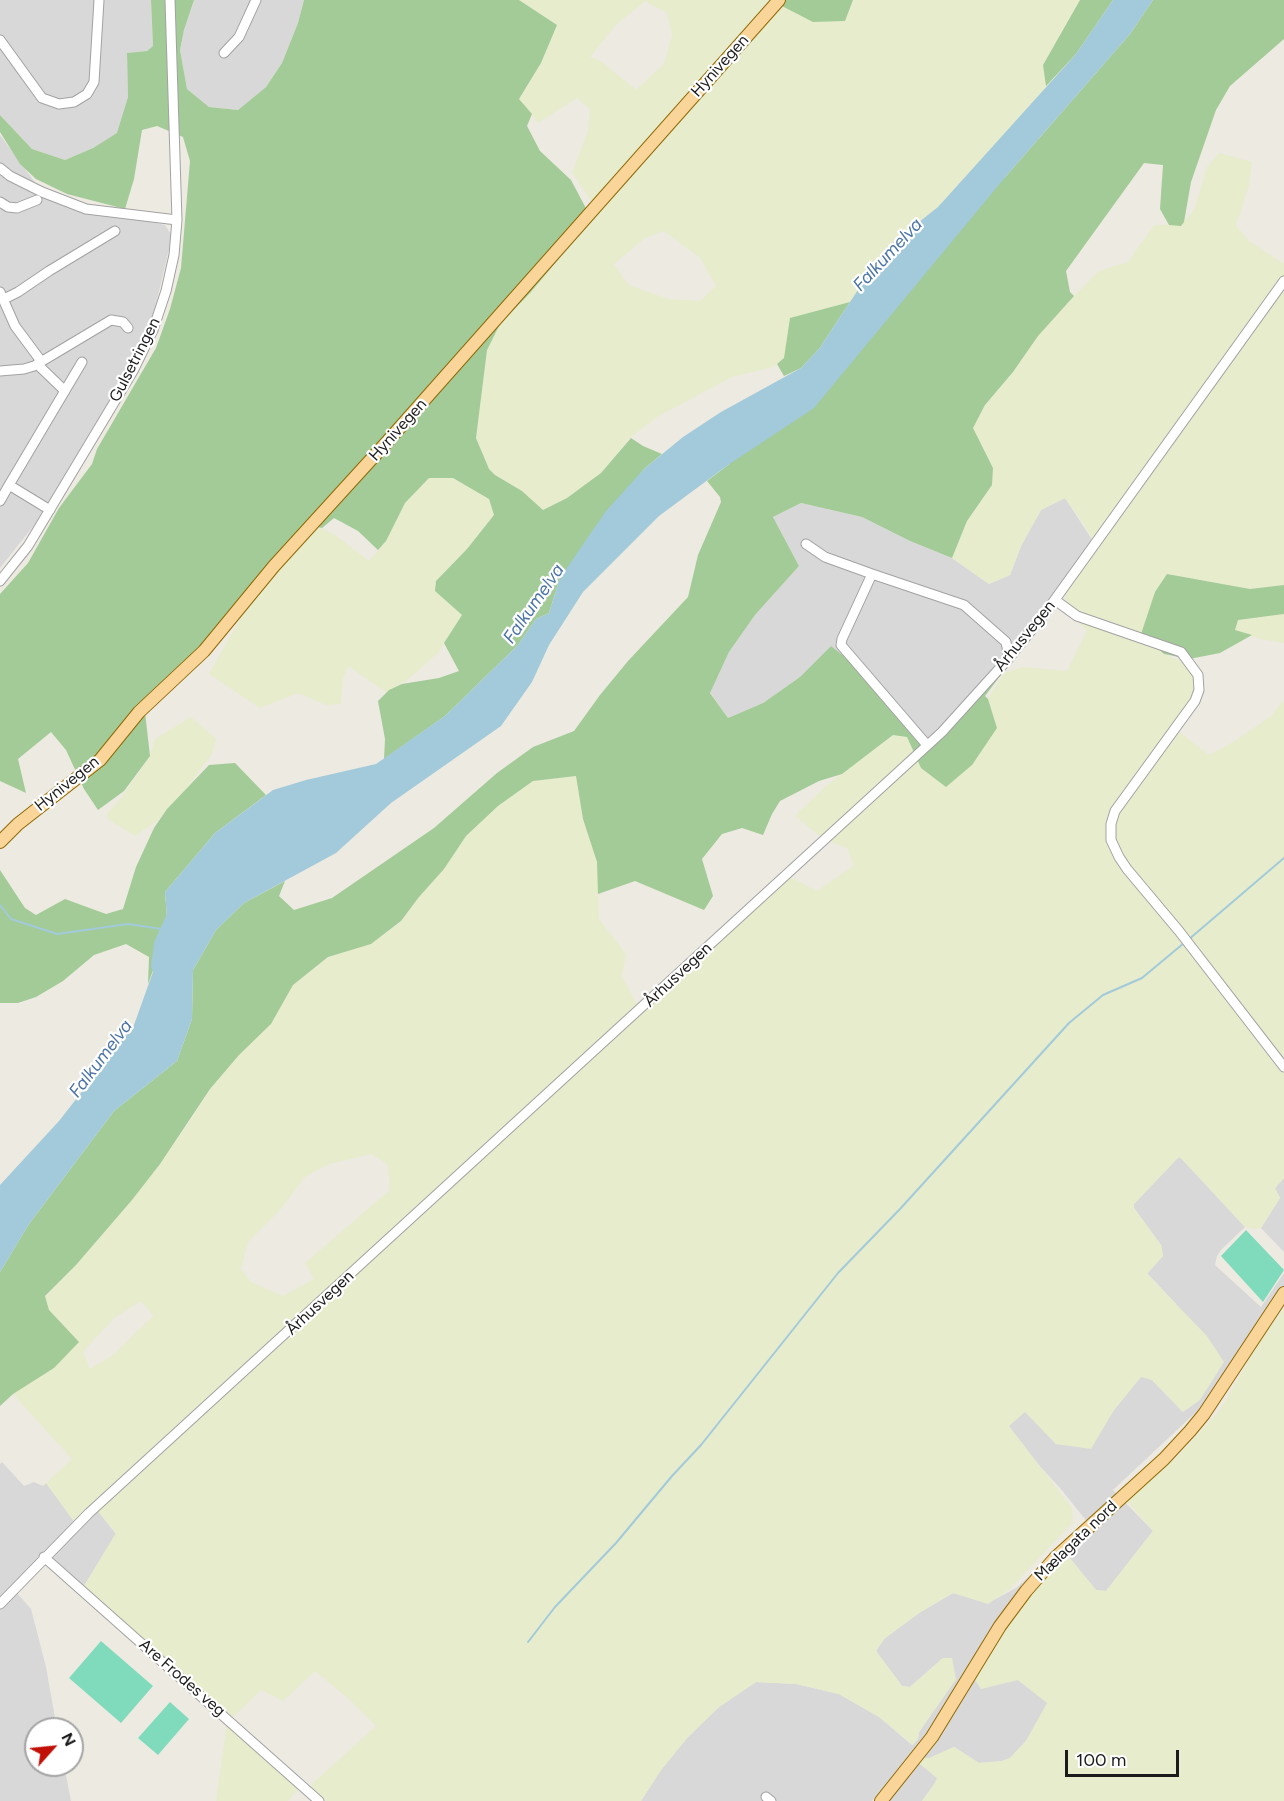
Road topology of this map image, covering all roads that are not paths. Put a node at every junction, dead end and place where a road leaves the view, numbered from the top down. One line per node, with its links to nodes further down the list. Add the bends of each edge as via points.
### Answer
1 (99, 0): 5 (street, via 94,82 87,94 75,102 59,104 42,98)
2 (170, 0): 10 (street, Gulsetringen)
3 (256, 0): 6 (street, via 239,37)
4 (779, 0): 30 (main road, Hynivegen, via 274,566 204,651 139,712 100,760)
5 (0, 40)
6 (224, 53)
7 (0, 168): 10 (street, via 56,199 86,209)
8 (37, 200): 9 (street, via 17,208)
9 (0, 202)
10 (177, 220): 21 (street, Gulsetringen, via 170,274 148,341)
11 (115, 231): 13 (street, via 18,292)
12 (1284, 281): 25 (street, Århusvegen)
13 (2, 296): 15 (street, via 15,326)
14 (128, 328): 15 (street, via 123,322 111,320)
15 (39, 362): 17 (street, via 29,368); 18 (street)
16 (82, 362): 18 (street)
17 (0, 371)
18 (65, 391): 19 (street)
19 (9, 485): 20 (street); 21 (street)
20 (0, 501)
21 (50, 510): 24 (street, Gulsetringen)
22 (806, 544): 23 (street, via 825,557)
23 (872, 574): 27 (street, via 964,605); 29 (street, via 841,645)
24 (0, 581)
25 (1054, 600): 26 (street, Århusvegen); 31 (street, via 1077,616 1181,652 1198,675 1196,699 1115,811 1111,840 1119,857)
26 (1024, 641): 27 (street); 28 (street, Århusvegen)
27 (1006, 642): 28 (street)
28 (1009, 658): 29 (street, Århusvegen)
29 (927, 745): 33 (street, Århusvegen)
30 (0, 842)
31 (1284, 1067)
32 (1284, 1293): 36 (main road, Mælagata nord, via 1190,1431 1026,1591 932,1737)
33 (44, 1557): 34 (street, Århusvegen); 35 (street, Are Frodes veg)
34 (0, 1604)
35 (319, 1801)
36 (881, 1801)

